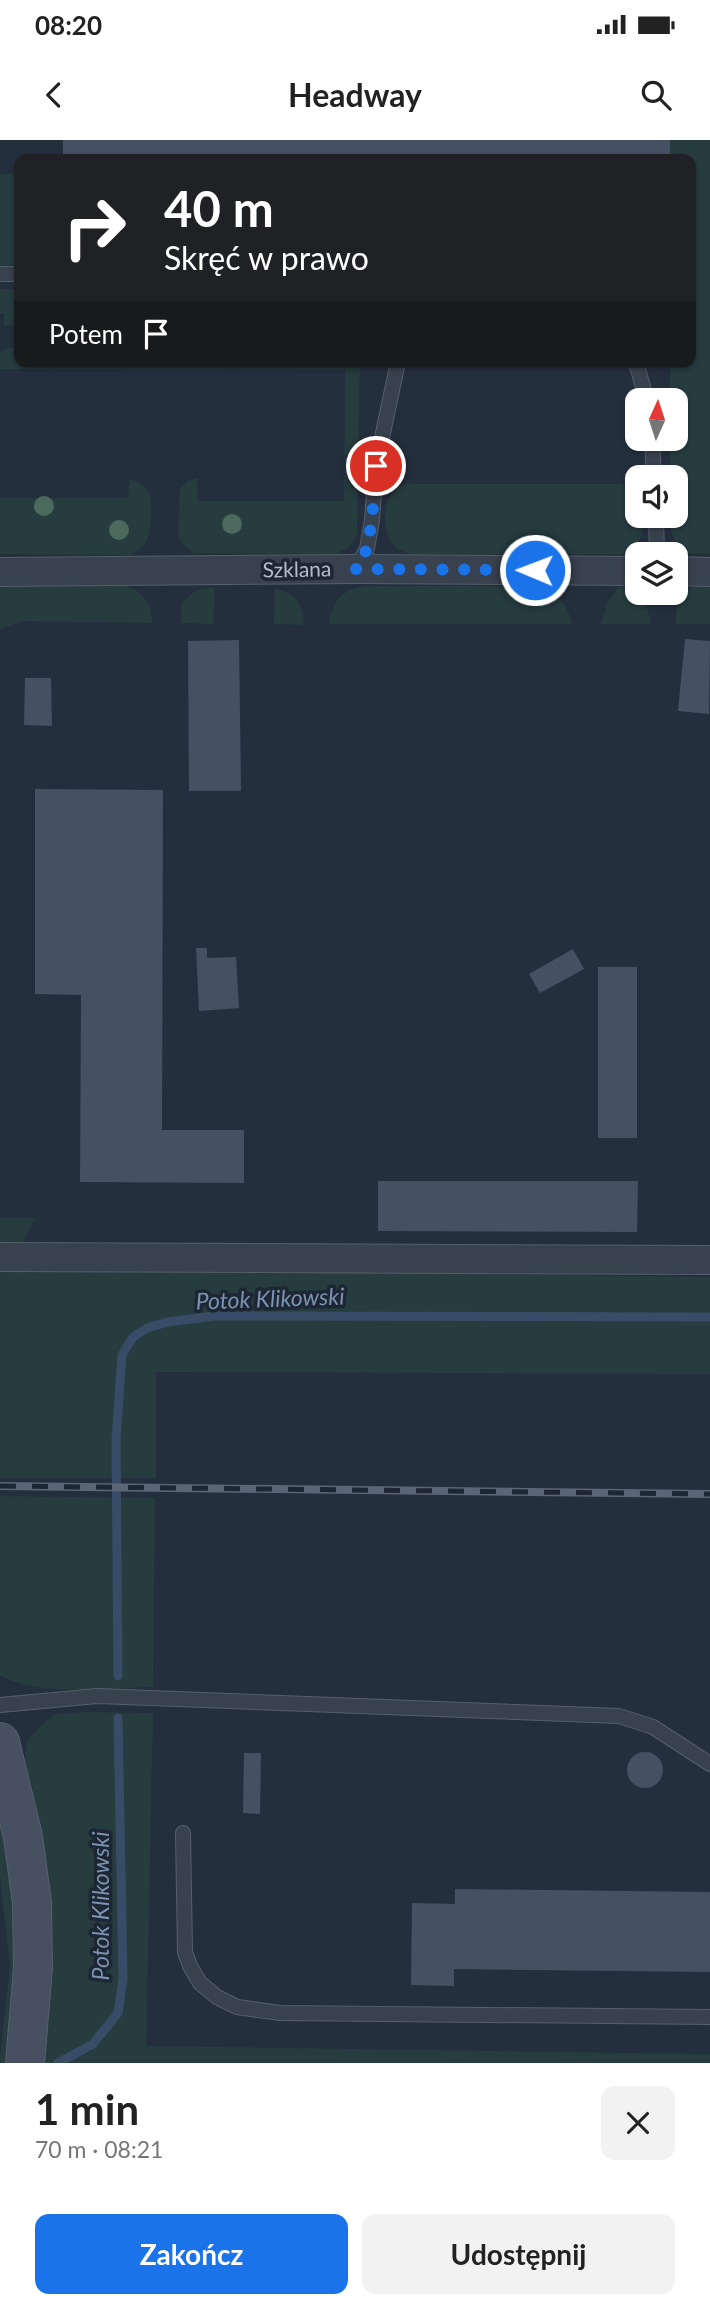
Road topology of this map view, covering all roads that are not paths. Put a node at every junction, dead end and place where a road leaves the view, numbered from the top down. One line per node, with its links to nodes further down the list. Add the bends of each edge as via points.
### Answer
1 (397, 368): 4 (lane, via 376,466 367,549)
2 (636, 368): 3 (lane)
3 (643, 388)
4 (355, 569): 5 (street, Szklana); 6 (street, Szklana)
5 (625, 571)
6 (0, 572)
7 (688, 572): 8 (street)
8 (710, 572)
9 (0, 1257): 10 (street)
10 (710, 1260)
11 (0, 1705): 13 (lane, via 97,1696 619,1716 653,1727)
12 (0, 1742): 16 (main road, via 23,1837 32,1903 33,1968)
13 (710, 1764)
14 (183, 1833): 15 (lane, via 185,1952 200,1983 236,2007 280,2013)
15 (710, 2017)
16 (24, 2059)

